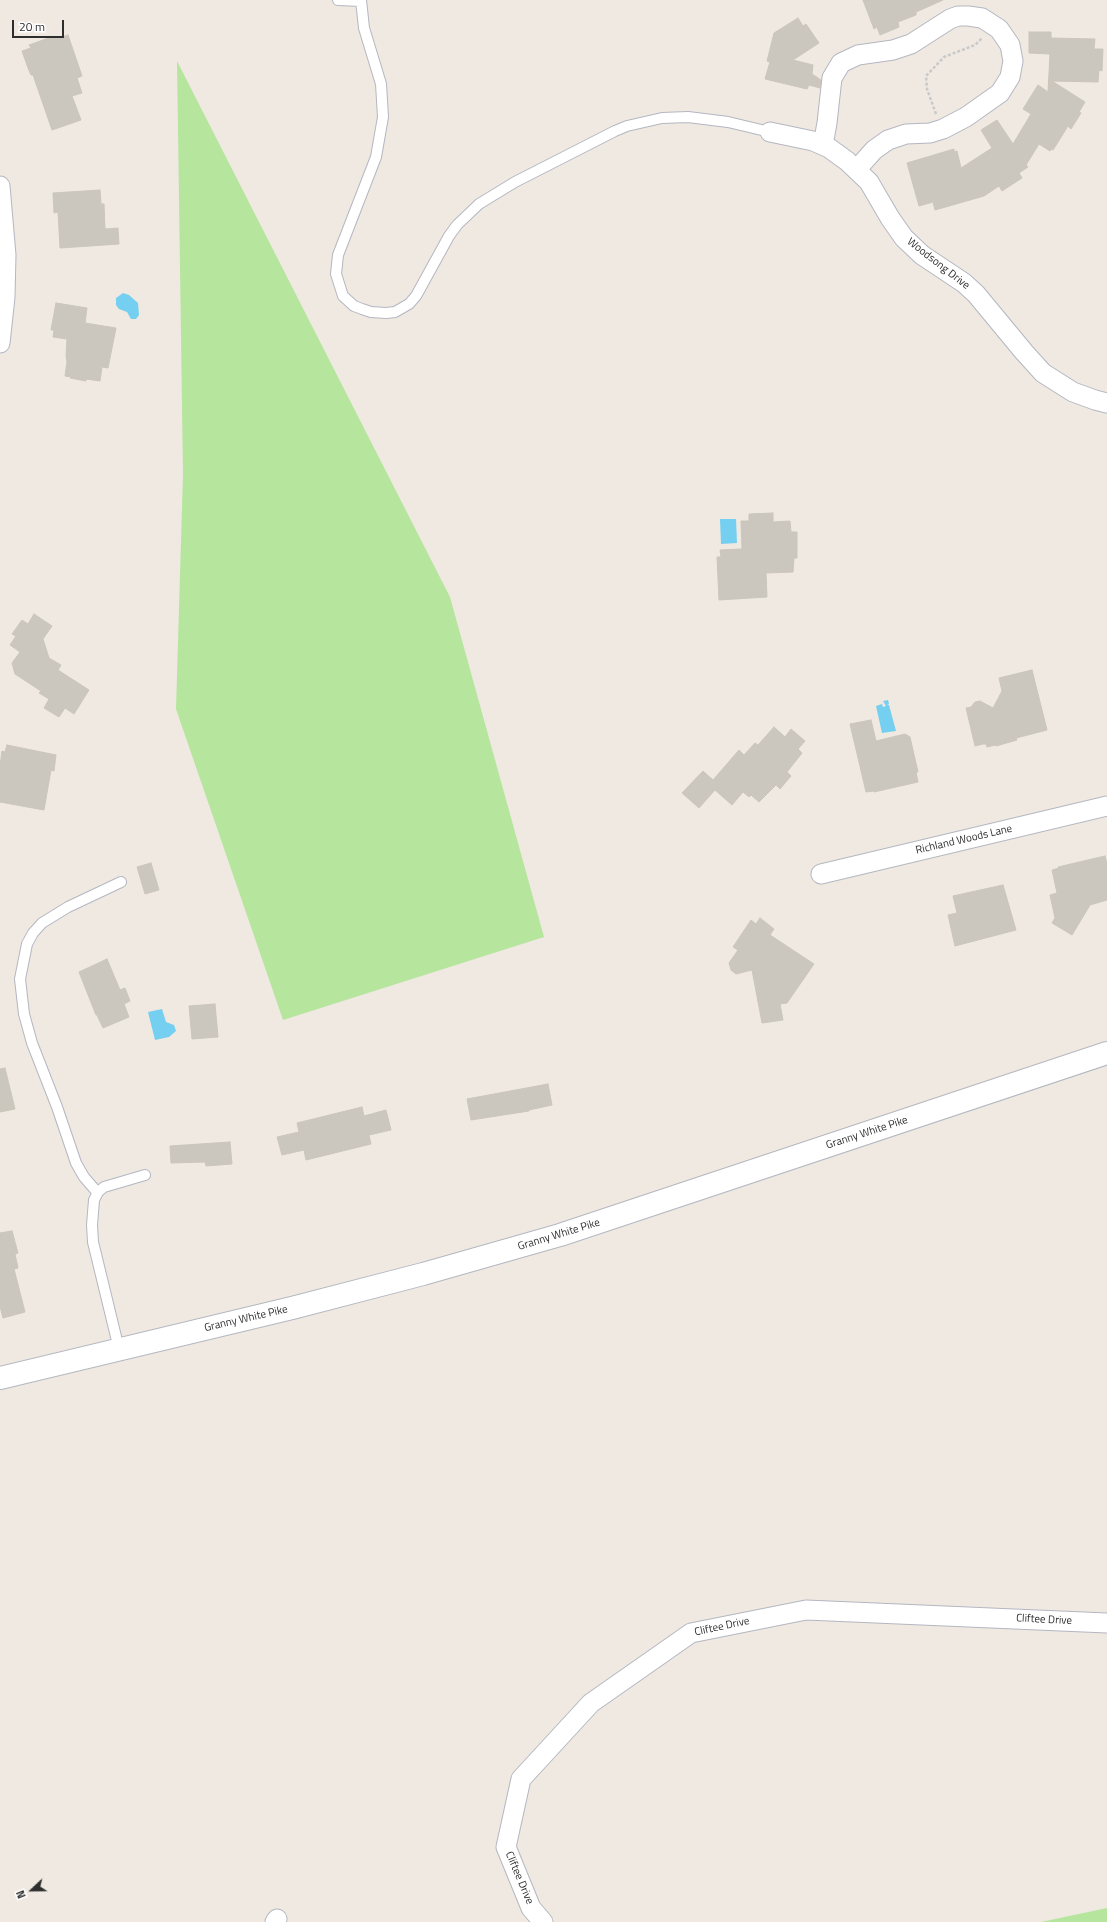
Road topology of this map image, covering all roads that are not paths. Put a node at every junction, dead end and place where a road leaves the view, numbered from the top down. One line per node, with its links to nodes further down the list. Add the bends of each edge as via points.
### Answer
1 (338, 0): 2 (lane)
2 (361, 0): 3 (lane, via 364,28 381,84 383,117 376,157 340,249 336,274 343,296 354,306 371,312 395,312 409,304 449,236 479,204 515,182 615,130 662,118 688,117 728,122)
3 (770, 132): 4 (street, Woodsong Drive)
4 (822, 145): 5 (street, Woodsong Drive); 5 (street, via 832,78 841,63 858,56 911,44 950,18 976,16 994,24 1005,36 1013,52 1012,69 1007,82 996,96 943,129 930,133 906,134 888,140 874,150)
5 (857, 169): 8 (street, Woodsong Drive, via 876,193 904,238 922,255 976,294 1043,372 1073,392)
6 (0, 186): 7 (street, via 6,270)
7 (0, 343)
8 (1107, 403)
9 (1107, 806): 10 (street, Richland Woods Lane)
10 (821, 874)
11 (121, 882): 14 (lane, via 68,907 42,923 27,944 20,975 22,1005 32,1043 76,1163 84,1177)
12 (1107, 1053): 15 (main road, Granny White Pike, via 560,1235 292,1308)
13 (145, 1175): 14 (lane, via 104,1187)
14 (98, 1192): 15 (lane, via 93,1211 93,1242)
15 (119, 1349): 16 (main road, Granny White Pike)
16 (0, 1378)
17 (1107, 1623): 18 (street, Cliftee Drive, via 806,1610 691,1633 591,1703 522,1779 506,1847 531,1908)
18 (543, 1922)

